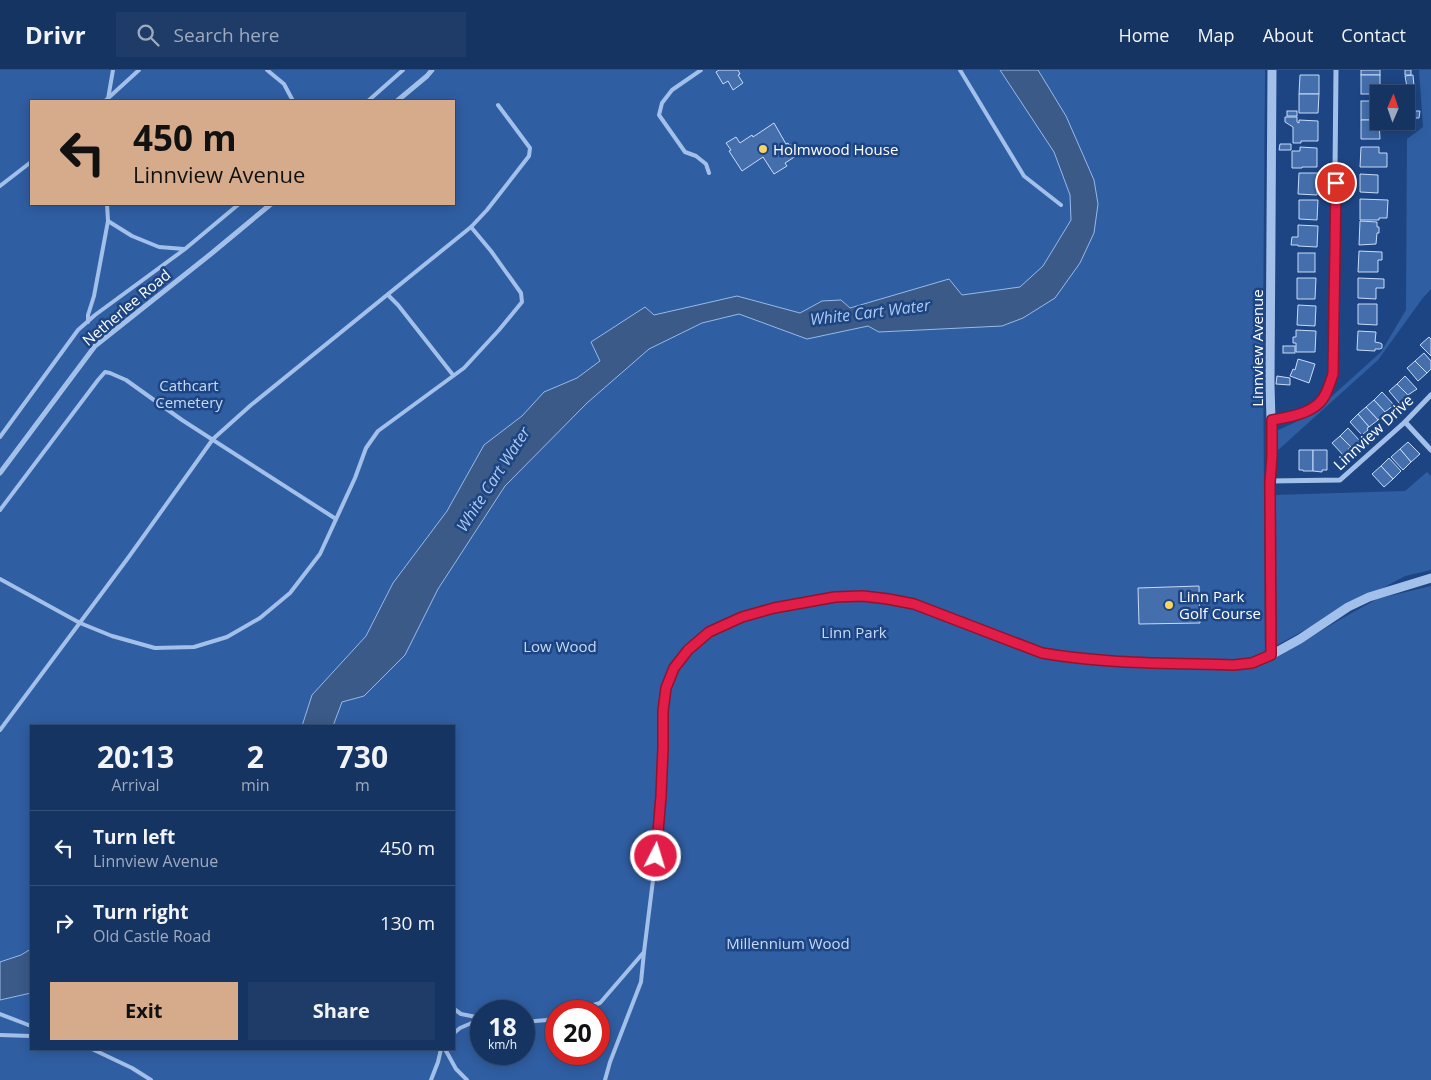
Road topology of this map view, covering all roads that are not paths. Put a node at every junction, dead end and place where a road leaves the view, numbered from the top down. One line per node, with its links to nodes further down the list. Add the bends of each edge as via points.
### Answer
1 (113, 70): 10 (lane)
2 (140, 70): 10 (lane)
3 (268, 70): 11 (lane, via 284,84)
4 (403, 70): 12 (lane)
5 (432, 70): 13 (street)
6 (701, 70): 16 (lane, via 672,90 662,102 659,115 685,152 706,164)
7 (960, 70): 21 (lane, via 1024,176)
8 (1272, 70): 29 (street, Linnview Avenue)
9 (1336, 70): 29 (street, via 1333,374 1319,403 1290,418)
10 (107, 100)
11 (292, 100)
12 (369, 100)
13 (397, 100)
14 (498, 105): 23 (lane, via 530,148 529,156)
15 (30, 163): 17 (lane)
16 (710, 173)
17 (0, 186)
18 (107, 205): 22 (lane)
19 (238, 205): 24 (lane)
20 (271, 205): 34 (street, Netherlee Road, via 95,346)
21 (1061, 205)
22 (108, 221): 24 (lane, via 132,236 160,246); 26 (lane)
23 (471, 227): 25 (lane); 27 (lane, via 521,293 522,302 464,368)
24 (185, 249): 26 (lane)
25 (388, 295): 27 (lane); 32 (lane)
26 (88, 322): 31 (lane, via 78,330)
27 (453, 375): 37 (lane, via 378,431 366,448)
28 (1431, 395): 30 (street, Linnview Drive)
29 (1272, 420): 35 (street, Linnview Avenue)
30 (1405, 422): 33 (street); 35 (street, Linnview Drive, via 1340,480)
31 (0, 437)
32 (213, 439): 36 (lane, via 126,380 105,372); 37 (lane); 40 (lane)
33 (1431, 450)
34 (0, 473)
35 (1270, 482): 41 (street, Linnview Avenue)
36 (0, 510)
37 (336, 519): 40 (lane, via 320,554 290,593 260,618 227,638 194,646 155,648 112,636)
38 (1431, 578): 41 (street, via 1370,597)
39 (0, 579): 40 (lane)
40 (80, 622): 42 (lane)
41 (1271, 655): 43 (lane, via 1252,663 1234,665 1064,657 1042,653 914,604 863,596 835,597 774,608 742,617 709,632 688,650 674,668 666,688 661,796)
42 (0, 730)
43 (644, 952): 44 (lane); 59 (lane, via 641,982)
44 (603, 1000)
45 (455, 1010): 47 (lane)
46 (0, 1014): 49 (lane)
47 (470, 1016)
48 (470, 1024): 50 (lane)
49 (30, 1026)
50 (455, 1032)
51 (0, 1035): 52 (lane)
52 (30, 1036)
53 (94, 1050): 56 (lane)
54 (441, 1050): 57 (lane)
55 (446, 1050): 58 (lane, via 456,1069)
56 (151, 1080)
57 (430, 1080)
58 (467, 1080)
59 (605, 1080)

